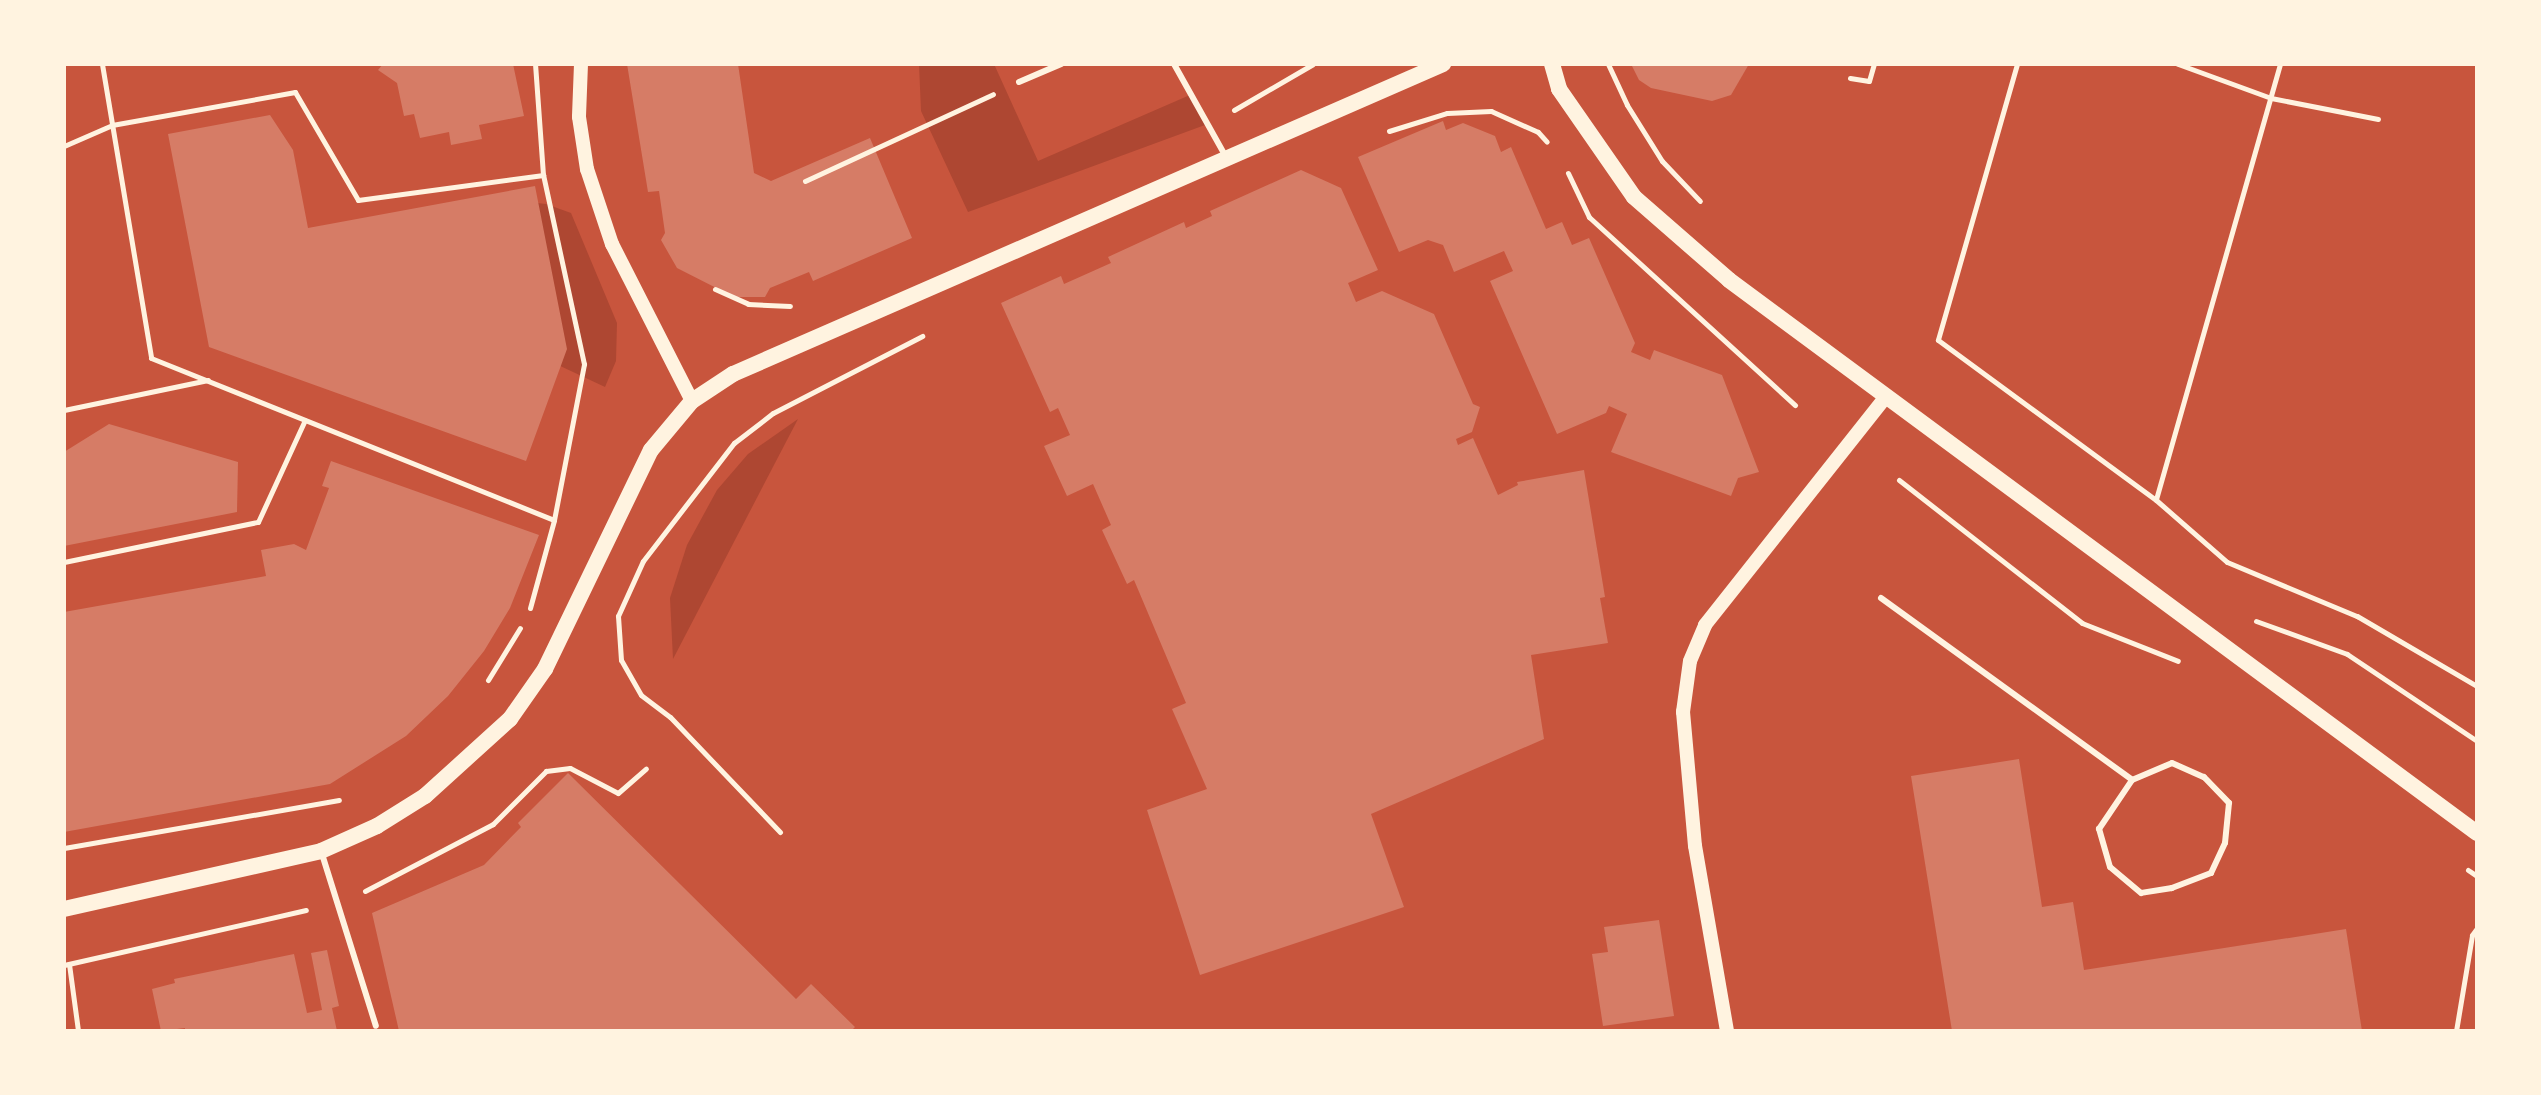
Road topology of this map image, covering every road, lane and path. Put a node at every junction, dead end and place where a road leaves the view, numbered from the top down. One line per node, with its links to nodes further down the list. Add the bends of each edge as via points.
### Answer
1 (102, 64): 18 (path)
2 (535, 64): 24 (path)
3 (581, 64): 30 (street, via 579,117 587,169 612,244)
4 (1061, 64): 14 (lane)
5 (1174, 64): 22 (lane)
6 (1443, 64): 22 (main road)
7 (1552, 64): 29 (main road, via 1559,89 1634,197 1729,280)
8 (1608, 64): 26 (path, via 1662,161)
9 (1874, 64): 13 (path, via 1869,81)
10 (2017, 64): 35 (path, via 1938,340)
11 (2178, 64): 15 (path)
12 (2280, 64): 15 (path)
13 (1850, 78)
14 (1019, 82)
15 (2271, 98): 17 (path); 35 (path)
16 (969, 105): 25 (path)
17 (2378, 119)
18 (112, 125): 20 (path); 24 (path, via 295,92 358,200); 28 (path, via 151,358)
19 (1377, 135): 21 (path, via 1447,113 1491,111 1538,132)
20 (64, 146)
21 (1555, 152)
22 (1226, 157): 30 (main road, via 733,374)
23 (1563, 162): 31 (path, via 1589,217)
24 (543, 175): 36 (path, via 584,364)
25 (805, 181)
26 (1704, 205)
27 (924, 334): 46 (path, via 773,413 734,443 643,561 618,616 621,660 641,695 670,717)
28 (210, 380): 32 (path); 33 (path)
29 (1886, 397): 47 (main road); 57 (street, via 1705,625 1690,661 1683,712 1695,846)
30 (692, 401): 49 (main road, via 651,450 545,669 510,719 425,796 377,826)
31 (1795, 405)
32 (64, 410)
33 (305, 420): 36 (path); 37 (path, via 258,522)
34 (1899, 480): 40 (path, via 2082,623)
35 (2156, 500): 41 (path, via 2227,562 2357,616)
36 (554, 520): 42 (path, via 528,615)
37 (64, 562)
38 (1881, 598): 44 (lane)
39 (2254, 620): 43 (path, via 2347,654)
40 (2192, 666)
41 (2477, 686)
42 (481, 691)
43 (2477, 741)
44 (2132, 780): 44 (lane, via 2099,829 2110,867 2141,893 2211,873 2225,843 2229,803 2204,777 2172,763)
45 (351, 798): 48 (path)
46 (780, 832)
47 (2477, 833)
48 (64, 848)
49 (321, 851): 52 (main road); 55 (lane)
50 (2465, 868): 51 (path)
51 (2477, 876)
52 (64, 909)
53 (2477, 928): 58 (path)
54 (69, 964): 56 (path)
55 (376, 1026)
56 (78, 1031)
57 (1727, 1031)
58 (2456, 1031)

